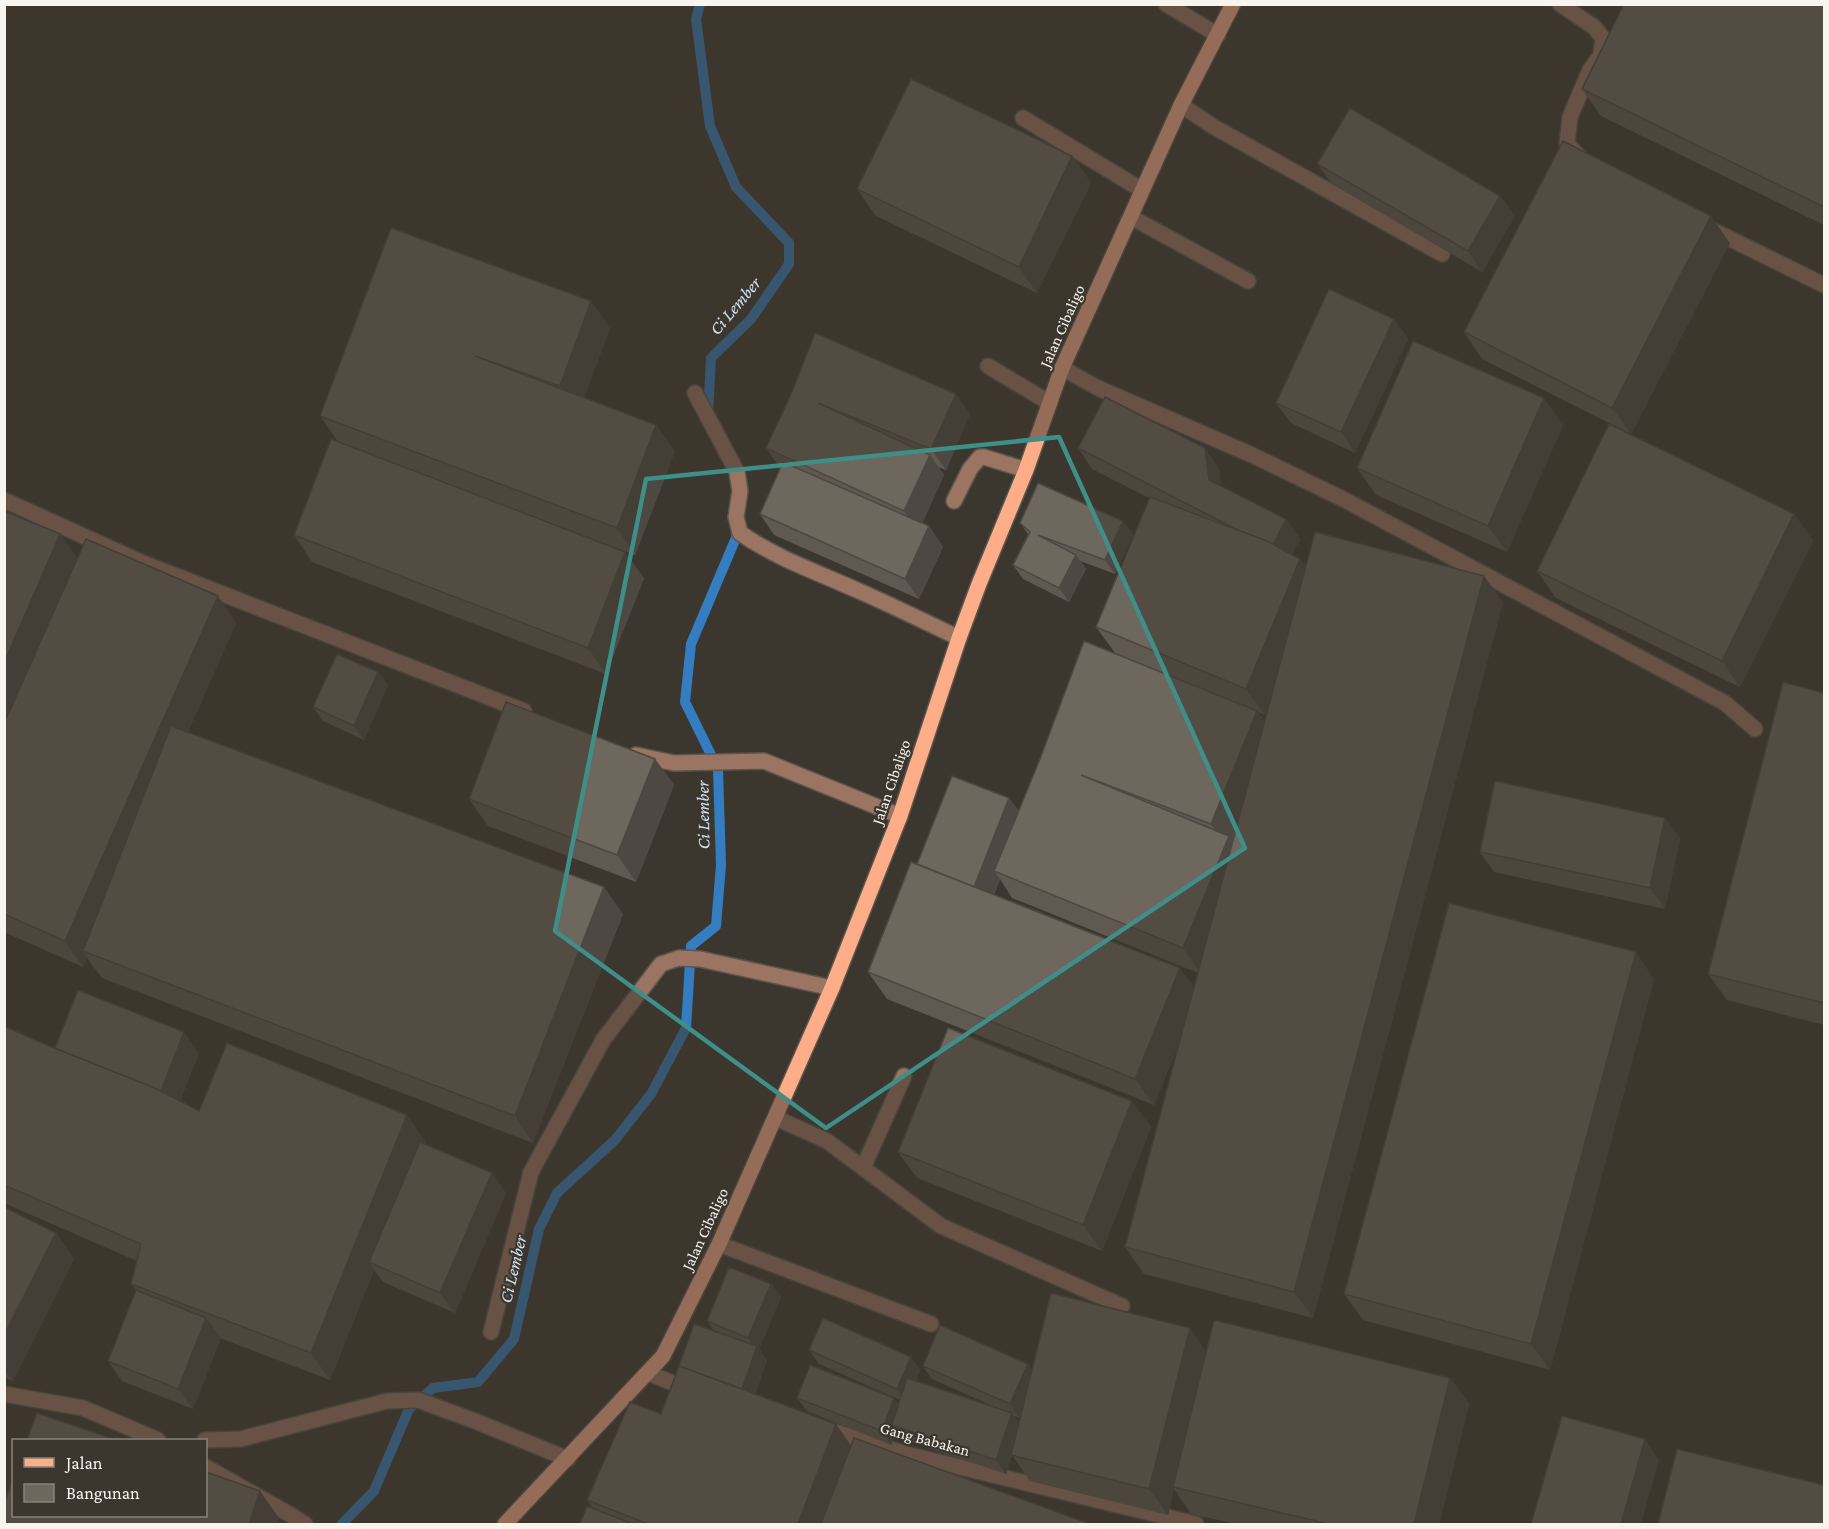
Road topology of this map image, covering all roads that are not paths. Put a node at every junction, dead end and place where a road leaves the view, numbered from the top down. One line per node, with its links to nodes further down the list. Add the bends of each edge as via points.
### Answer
1 (1166, 4): 4 (street)
2 (1233, 4): 4 (main road, Jalan Cibaligo)
3 (1560, 4): 7 (street, via 1594,27 1603,38 1601,55 1590,70 1570,117 1567,144)
4 (1218, 35): 5 (main road, Jalan Cibaligo)
5 (1181, 105): 8 (main road, Jalan Cibaligo); 11 (street)
6 (1023, 118): 8 (street)
7 (1589, 164)
8 (1142, 190): 9 (main road, Jalan Cibaligo)
9 (1131, 217): 12 (street); 15 (main road, Jalan Cibaligo)
10 (1696, 222): 13 (street)
11 (1442, 254)
12 (1248, 281)
13 (1824, 285)
14 (988, 366): 17 (street)
15 (1062, 368): 17 (main road, Jalan Cibaligo); 23 (street, via 1343,499 1725,703)
16 (695, 393): 21 (street, via 738,472 736,517 740,533 803,567)
17 (1050, 403): 18 (main road, Jalan Cibaligo)
18 (1026, 470): 20 (street, via 980,457); 21 (main road, Jalan Cibaligo)
19 (4, 500): 22 (street, via 143,563)
20 (954, 501)
21 (959, 638): 25 (main road, Jalan Cibaligo)
22 (540, 717)
23 (1755, 729)
24 (617, 748): 25 (street, via 674,763 764,761)
25 (900, 816): 26 (main road, Jalan Cibaligo)
26 (832, 987): 28 (main road, Jalan Cibaligo); 33 (street, via 700,959 679,958 661,964 603,1040 531,1172)
27 (904, 1076): 29 (street)
28 (776, 1118): 29 (street, via 827,1141); 30 (main road, Jalan Cibaligo)
29 (863, 1168): 31 (street, via 941,1226)
30 (719, 1244): 32 (street); 34 (main road, Jalan Cibaligo, via 663,1356)
31 (1122, 1306)
32 (931, 1324)
33 (491, 1332)
34 (648, 1373): 35 (street); 40 (main road, Jalan Cibaligo)
35 (702, 1393)
36 (4, 1394): 38 (street, via 83,1408)
37 (805, 1422): 44 (street, Gang Babakan, via 906,1454)
38 (156, 1439)
39 (207, 1440): 40 (street, via 241,1439 387,1401 418,1400)
40 (568, 1459): 43 (main road, Jalan Cibaligo)
41 (207, 1468): 42 (street)
42 (305, 1524)
43 (506, 1524)
44 (1196, 1524)

